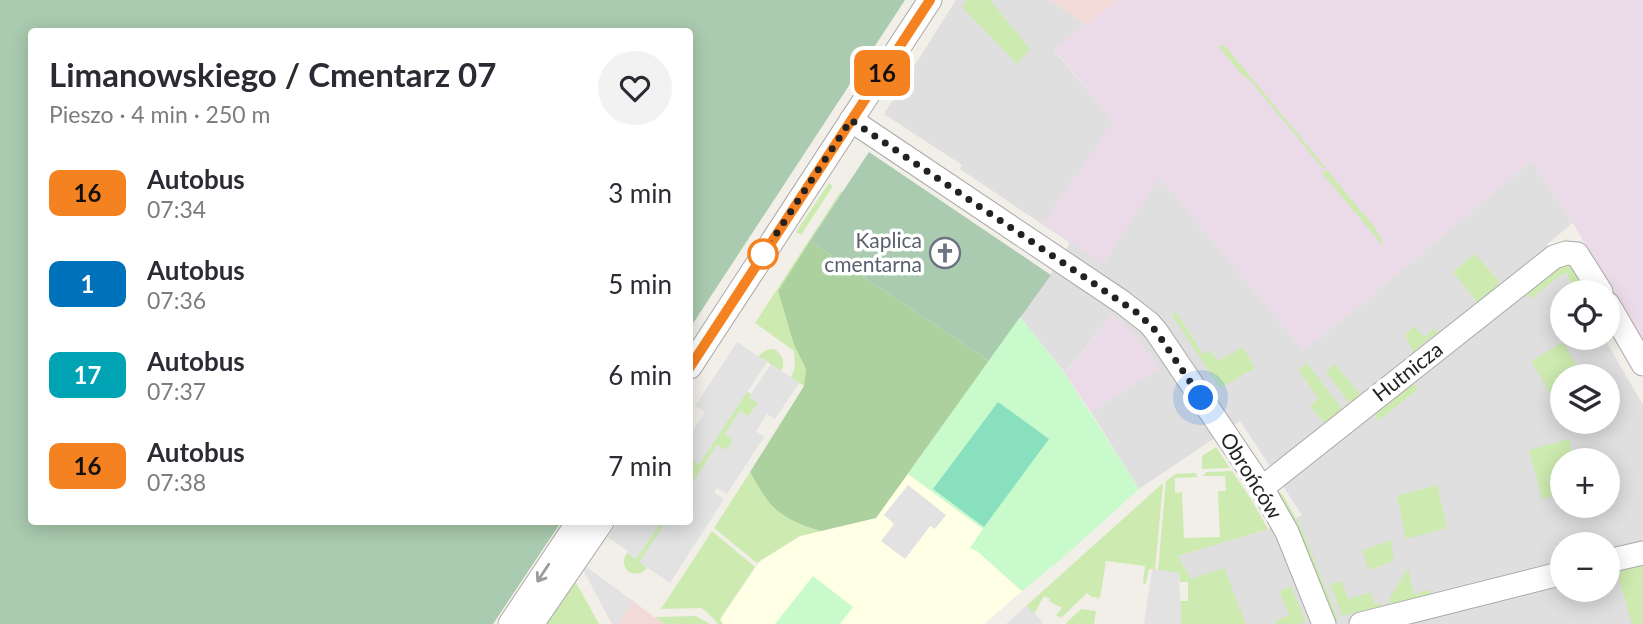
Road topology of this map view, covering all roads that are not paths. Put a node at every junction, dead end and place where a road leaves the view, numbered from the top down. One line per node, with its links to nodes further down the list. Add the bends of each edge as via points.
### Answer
1 (930, 0): 2 (street)
2 (851, 120): 5 (street); 7 (street, Obrońców, via 1149,323)
3 (1593, 280): 7 (street, Hutnicza, via 1577,254 1554,257)
4 (1620, 325): 6 (street)
5 (693, 362)
6 (1643, 364)
7 (1262, 488): 15 (street, Obrońców, via 1287,532)
8 (576, 525): 13 (street, one-way to 13)
9 (600, 525): 14 (street)
10 (1643, 553): 11 (street)
11 (1620, 558)
12 (1550, 576): 16 (street)
13 (510, 624)
14 (532, 624)
15 (1324, 624)
16 (1362, 624)

